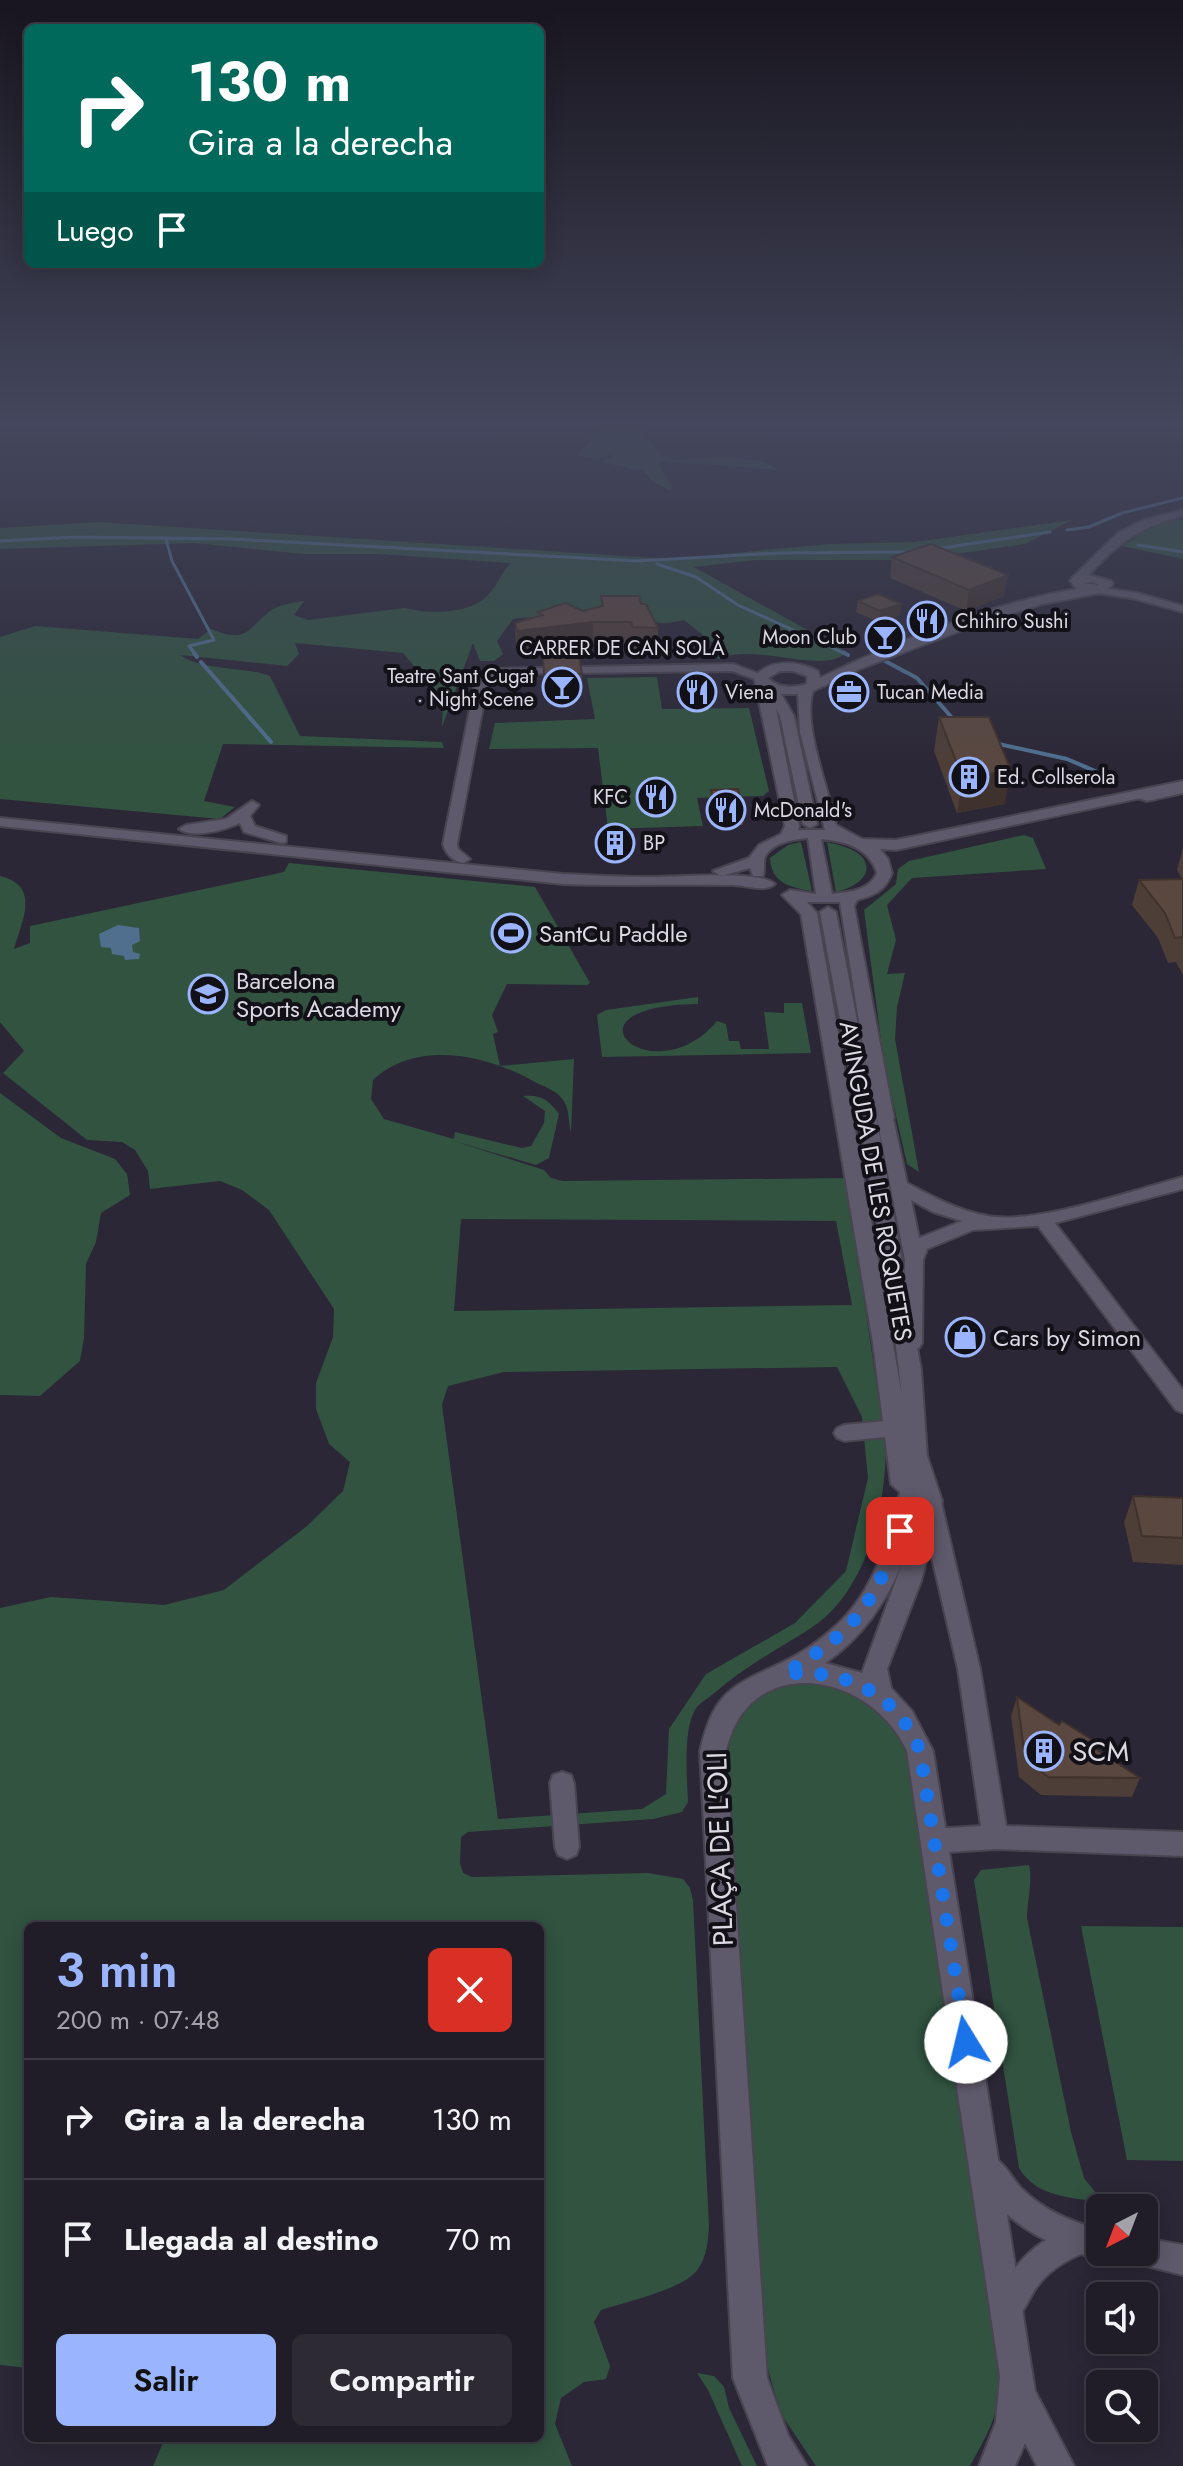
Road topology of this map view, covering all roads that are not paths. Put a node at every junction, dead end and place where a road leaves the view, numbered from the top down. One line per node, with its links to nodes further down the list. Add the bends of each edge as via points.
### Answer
1 (1115, 539): 2 (main road)
2 (1097, 560): 3 (main road); 4 (main road)
3 (1078, 580): 4 (main road); 5 (main road)
4 (1099, 586): 5 (main road); 6 (street)
5 (1049, 596): 7 (main road)
6 (1183, 609)
7 (853, 667): 8 (main road); 10 (main road)
8 (806, 670): 9 (main road, via 777,667 766,671); 10 (main road, via 815,677)
9 (765, 682): 10 (main road); 11 (main road); 19 (main road, via 792,826); 23 (street, CARRER DE CAN SOLÀ, via 733,667 493,671 482,679 450,844)
10 (806, 687): 11 (main road, via 789,705); 20 (main road, via 803,718 829,826)
11 (787, 716): 27 (main road)
12 (1183, 787): 14 (main road)
13 (1183, 796): 14 (main road)
14 (1140, 800): 15 (street); 22 (main road, via 896,845); 25 (main road, via 904,855)
15 (1183, 803)
16 (0, 812): 18 (main road)
17 (0, 822): 26 (main road, via 563,879)
18 (186, 829): 21 (main road); 21 (street, via 225,825 248,811 249,829)
19 (787, 837): 20 (main road); 24 (main road, via 763,849)
20 (840, 837): 22 (main road)
21 (281, 839): 23 (main road)
22 (862, 844): 25 (main road, via 877,855)
23 (463, 859): 24 (main road, via 637,873 727,870)
24 (756, 861): 26 (main road)
25 (883, 870): 29 (main road, via 873,888)
26 (767, 884): 28 (main road)
27 (824, 894)
28 (791, 896): 29 (main road, via 819,901); 41 (main road, via 809,913)
29 (850, 898): 31 (main road, via 846,906)
30 (828, 912): 39 (main road, AVINGUDA DE LES ROQUETES, via 880,1181)
31 (885, 1118): 33 (street)
32 (1183, 1183): 35 (street)
33 (900, 1187): 34 (street); 38 (street)
34 (939, 1208): 36 (street); 37 (street, via 933,1216)
35 (1043, 1220): 36 (street); 40 (street)
36 (986, 1221): 37 (street)
37 (947, 1234): 38 (street, via 919,1245)
38 (914, 1260): 39 (street)
39 (911, 1382): 43 (main road, AVINGUDA DE LES ROQUETES)
40 (1183, 1405)
41 (896, 1428): 42 (street); 45 (main road)
42 (844, 1433)
43 (916, 1452): 44 (main road, AVINGUDA DE LES ROQUETES); 45 (main road, AVINGUDA DE LES ROQUETES)
44 (930, 1501): 47 (main road, AVINGUDA DE LES ROQUETES, via 921,1546 874,1669); 49 (street, AVINGUDA DE LES ROQUETES, via 969,1669)
45 (903, 1519): 46 (main road, AVINGUDA DE LES ROQUETES, via 889,1562 863,1612 828,1647)
46 (784, 1674): 47 (main road, PLAÇA DE L'OLI, via 831,1675); 60 (main road, PLAÇA DE L'OLI, via 761,1682 733,1703 719,1725 713,1751 747,2349 756,2401)
47 (879, 1695): 50 (main road, PLAÇA DE L'OLI, via 909,1728 920,1751)
48 (562, 1783): 52 (street)
49 (995, 1837): 50 (street); 51 (street)
50 (933, 1841): 53 (main road, PLAÇA DE L'OLI)
51 (1183, 1844)
52 (567, 1847)
53 (985, 2157): 54 (street, via 1003,2190 1023,2210); 58 (main road, PLAÇA DE L'OLI)
54 (1086, 2241)
55 (1086, 2243): 58 (street, via 1052,2251 1029,2269)
56 (1158, 2255): 57 (street)
57 (1183, 2260)
58 (1007, 2313): 59 (main road, PLAÇA DE L'OLI)
59 (1019, 2397): 61 (main road, PLAÇA DE L'OLI, via 1009,2442); 62 (main road)
60 (782, 2459)
61 (997, 2466)
62 (1056, 2466)

